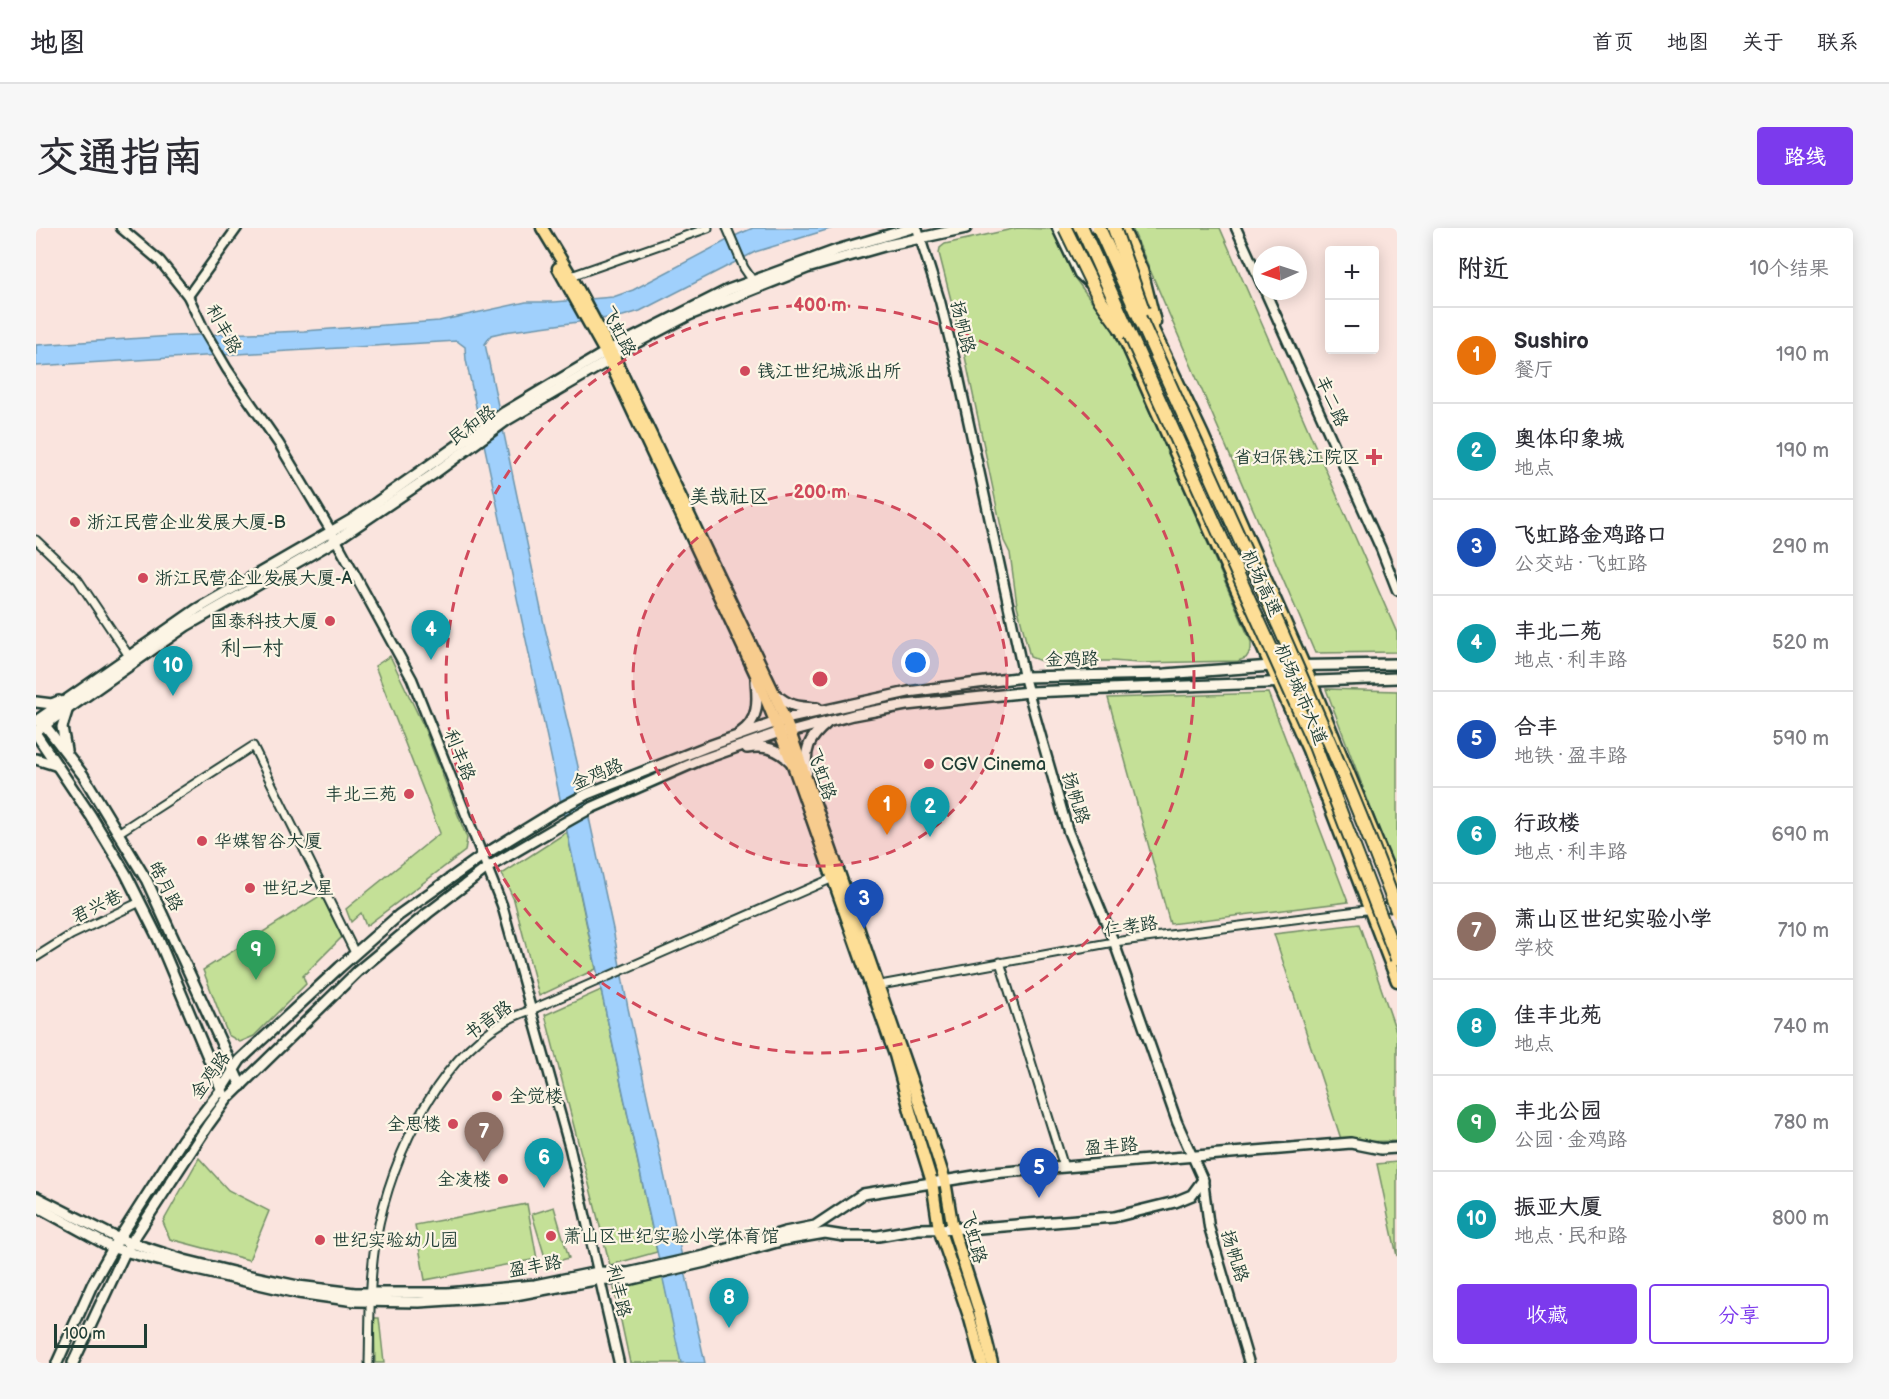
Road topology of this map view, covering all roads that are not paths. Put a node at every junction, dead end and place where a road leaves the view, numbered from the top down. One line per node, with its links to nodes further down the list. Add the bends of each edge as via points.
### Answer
1 (121, 228): 22 (street, 利丰路, via 160,261)
2 (237, 228): 22 (street)
3 (534, 228): 23 (main road, 飞虹路)
4 (542, 228): 20 (main road, 飞虹路)
5 (708, 228): 20 (street)
6 (915, 228): 18 (street, 扬帆路); 21 (main road, 民和路, via 837,250)
7 (966, 228): 18 (main road, 民和路)
8 (1057, 228): 25 (street, via 1079,274)
9 (1065, 228): 28 (highway, bridge, via 1100,300)
10 (1074, 228): 25 (main road, 机场城市大道)
11 (1082, 228): 28 (highway, 机场高速, bridge)
12 (1099, 228): 26 (highway, 机场高速, bridge)
13 (1108, 228): 26 (main road, 机场城市大道)
14 (1114, 228): 26 (highway, bridge)
15 (1123, 228): 26 (main road, via 1142,270)
16 (1236, 228): 19 (street)
17 (727, 229): 21 (street)
18 (921, 239): 27 (main road, 民和路, via 807,268 689,315); 38 (street, 扬帆路, via 957,369)
19 (1253, 265)
20 (571, 276): 23 (main road, 飞虹路)
21 (753, 281): 27 (main road, 民和路, via 651,327)
22 (188, 296): 29 (street, 利丰路, via 227,369 279,444)
23 (578, 297): 27 (main road, 飞虹路)
24 (1269, 300): 32 (street, 丰二路)
25 (1108, 302): 35 (main road, 机场城市大道)
26 (1158, 349): 36 (main road, 机场城市大道, via 1203,435); 67 (highway, 机场高速, bridge, via 1330,741)
27 (609, 354): 29 (main road, 民和路, via 505,412); 31 (main road, 民和路); 37 (main road, 飞虹路); 44 (main road, 飞虹路)
28 (1140, 356): 71 (highway, 机场高速, bridge, via 1315,746)
29 (331, 531): 31 (street, 利丰路); 33 (main road, 民和路, via 197,609)
30 (36, 540): 33 (street, via 78,580)
31 (336, 540): 46 (main road, 民和路, via 186,626); 60 (street, 利丰路, via 411,679)
32 (1397, 590)
33 (129, 656): 43 (main road, 民和路)
34 (1397, 664): 36 (main road, 金鸡路)
35 (1271, 666): 36 (main road, 金鸡路); 38 (main road, 金鸡路, via 1165,674); 41 (main road, 机场城市大道)
36 (1304, 666): 40 (main road, 机场城市大道)
37 (756, 675): 50 (main road, 飞虹路); 52 (main road, via 758,700 752,722)
38 (1024, 677): 42 (street, 扬帆路); 47 (main road, 金鸡路, via 908,692)
39 (1397, 678): 40 (main road, 金鸡路)
40 (1311, 681): 41 (main road, 金鸡路); 63 (main road, 机场城市大道)
41 (1278, 682): 42 (main road, 金鸡路); 66 (main road, 机场城市大道)
42 (1029, 692): 49 (main road, 金鸡路, via 906,705); 68 (street, 扬帆路, via 1068,831)
43 (75, 693): 45 (main road, via 52,704); 48 (main road, 民和路)
44 (774, 693): 47 (main road, via 786,704); 50 (main road, 飞虹路)
45 (36, 702)
46 (74, 705): 48 (main road, 民和路); 54 (main road, via 66,712 62,727)
47 (832, 708): 50 (main road, 金鸡路)
48 (39, 720): 51 (main road, 民和路); 54 (main road, 皓月路)
49 (830, 721): 50 (main road, 金鸡路); 58 (main road, via 806,750)
50 (783, 726): 52 (main road, 金鸡路); 53 (main road, 金鸡路); 57 (main road, 飞虹路); 58 (main road, 飞虹路)
51 (36, 733): 56 (main road, 皓月路)
52 (732, 738): 60 (main road, 金鸡路, via 587,794)
53 (727, 751): 57 (main road, via 765,747 783,754); 61 (main road, 金鸡路, via 591,808)
54 (68, 755): 59 (main road, 皓月路)
55 (36, 759): 56 (main road)
56 (56, 765): 64 (main road, 皓月路, via 91,816)
57 (793, 765): 62 (main road, 飞虹路)
58 (808, 786): 74 (main road, 飞虹路)
59 (118, 833): 69 (street, via 253,746); 76 (main road, 皓月路, via 147,881)
60 (482, 856): 61 (street, 利丰路); 69 (main road, 金鸡路, via 399,915)
61 (487, 868): 75 (street, 利丰路, via 502,905); 77 (main road, 金鸡路, via 358,971)
62 (833, 878): 74 (main road, 飞虹路); 75 (street, 书音路)
63 (1397, 890)
64 (140, 902): 70 (street, 君兴巷, via 71,935); 78 (main road, 皓月路)
65 (1397, 906): 66 (street, 仁孝路)
66 (1370, 910): 68 (street, 仁孝路); 73 (main road, 机场城市大道)
67 (1397, 911)
68 (1114, 942): 72 (street, 仁孝路); 81 (street, 扬帆路, via 1177,1122)
69 (355, 953): 76 (main road, 金鸡路, via 240,1060)
70 (36, 957)
71 (1397, 959)
72 (1000, 962): 74 (street, 仁孝路); 82 (street)
73 (1397, 981)
74 (875, 986): 84 (main road, 飞虹路); 85 (main road, 飞虹路)
75 (531, 1010): 94 (street, 利丰路, via 570,1149); 95 (street, 书音路, via 514,1015 478,1041 454,1065 412,1128 393,1172 376,1239)
76 (233, 1072): 77 (main road, 皓月路); 78 (main road, 金鸡路)
77 (241, 1086): 79 (main road, 金鸡路)
78 (221, 1090): 79 (main road, 皓月路); 90 (main road, 金鸡路, via 183,1139)
79 (227, 1100): 91 (main road, 金鸡路)
80 (1397, 1148): 81 (main road, 盈丰路, via 1351,1143)
81 (1194, 1155): 82 (main road, 盈丰路); 83 (street, 扬帆路)
82 (1064, 1167): 84 (main road, 盈丰路)
83 (1203, 1180): 89 (main road, 盈丰路, via 1192,1195 1114,1217); 102 (street, 扬帆路, via 1209,1227)
84 (945, 1181): 85 (main road, 盈丰路); 89 (main road, 飞虹路)
85 (932, 1182): 88 (main road, 飞虹路); 94 (main road, 盈丰路, via 863,1194 815,1226 704,1256 628,1273)
86 (36, 1197): 90 (main road, 盈丰路)
87 (36, 1206): 92 (main road, 盈丰路)
88 (939, 1229): 89 (main road, 盈丰路); 94 (main road, 盈丰路, via 878,1236 825,1233 628,1280); 100 (main road, 飞虹路)
89 (953, 1229): 101 (main road, 飞虹路)
90 (119, 1239): 91 (main road, 盈丰路); 92 (main road, 金鸡路)
91 (131, 1243): 93 (main road, 金鸡路); 95 (main road, 盈丰路, via 298,1287)
92 (113, 1248): 93 (main road, 盈丰路); 96 (main road, 金鸡路)
93 (125, 1252): 95 (main road, 盈丰路, via 298,1293); 97 (main road, 金鸡路)
94 (599, 1275): 95 (main road, 盈丰路, via 510,1296 454,1301); 99 (street, 利丰路)
95 (371, 1298): 98 (street, 书音路)
96 (57, 1363)
97 (73, 1363)
98 (369, 1363)
99 (619, 1363)
100 (982, 1363)
101 (992, 1363)
102 (1249, 1363)

